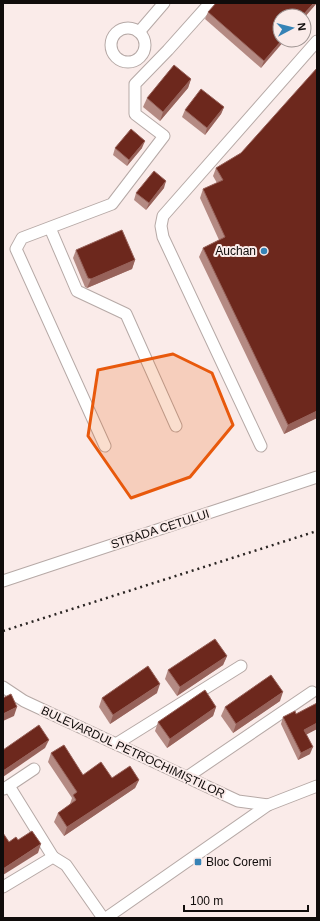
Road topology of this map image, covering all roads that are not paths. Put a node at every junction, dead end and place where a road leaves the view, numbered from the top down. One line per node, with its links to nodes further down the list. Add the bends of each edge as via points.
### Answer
1 (164, 3): 3 (street)
2 (210, 3): 6 (street)
3 (139, 32): 5 (street, via 145,43 142,55); 5 (street, via 121,29 112,38 111,44 114,56 119,60 132,62)
4 (317, 41): 10 (street, via 163,216 161,226 163,237)
5 (137, 59): 6 (street)
6 (145, 74): 7 (street, via 135,84 135,114 164,136 112,204)
7 (50, 228): 8 (street, via 77,292 126,314); 9 (street, via 22,238 16,249)
8 (176, 426)
9 (105, 446)
10 (261, 446)
11 (317, 477): 12 (street, STRADA CETULUI)
12 (3, 581)
13 (241, 666): 16 (street)
14 (3, 687): 16 (street, BULEVARDUL PETROCHIMIȘTILOR, via 24,700)
15 (312, 692): 18 (street)
16 (116, 744): 18 (street, BULEVARDUL PETROCHIMIȘTILOR)
17 (34, 769): 20 (street)
18 (187, 777): 21 (street, BULEVARDUL PETROCHIMIȘTILOR, via 238,802)
19 (317, 786): 21 (street, BULEVARDUL PETROCHIMIȘTILOR)
20 (6, 788): 22 (street)
21 (268, 806): 24 (street, BULEVARDUL PETROCHIMIȘTILOR)
22 (53, 857): 23 (street); 24 (street, via 66,865)
23 (3, 888)
24 (105, 918)

